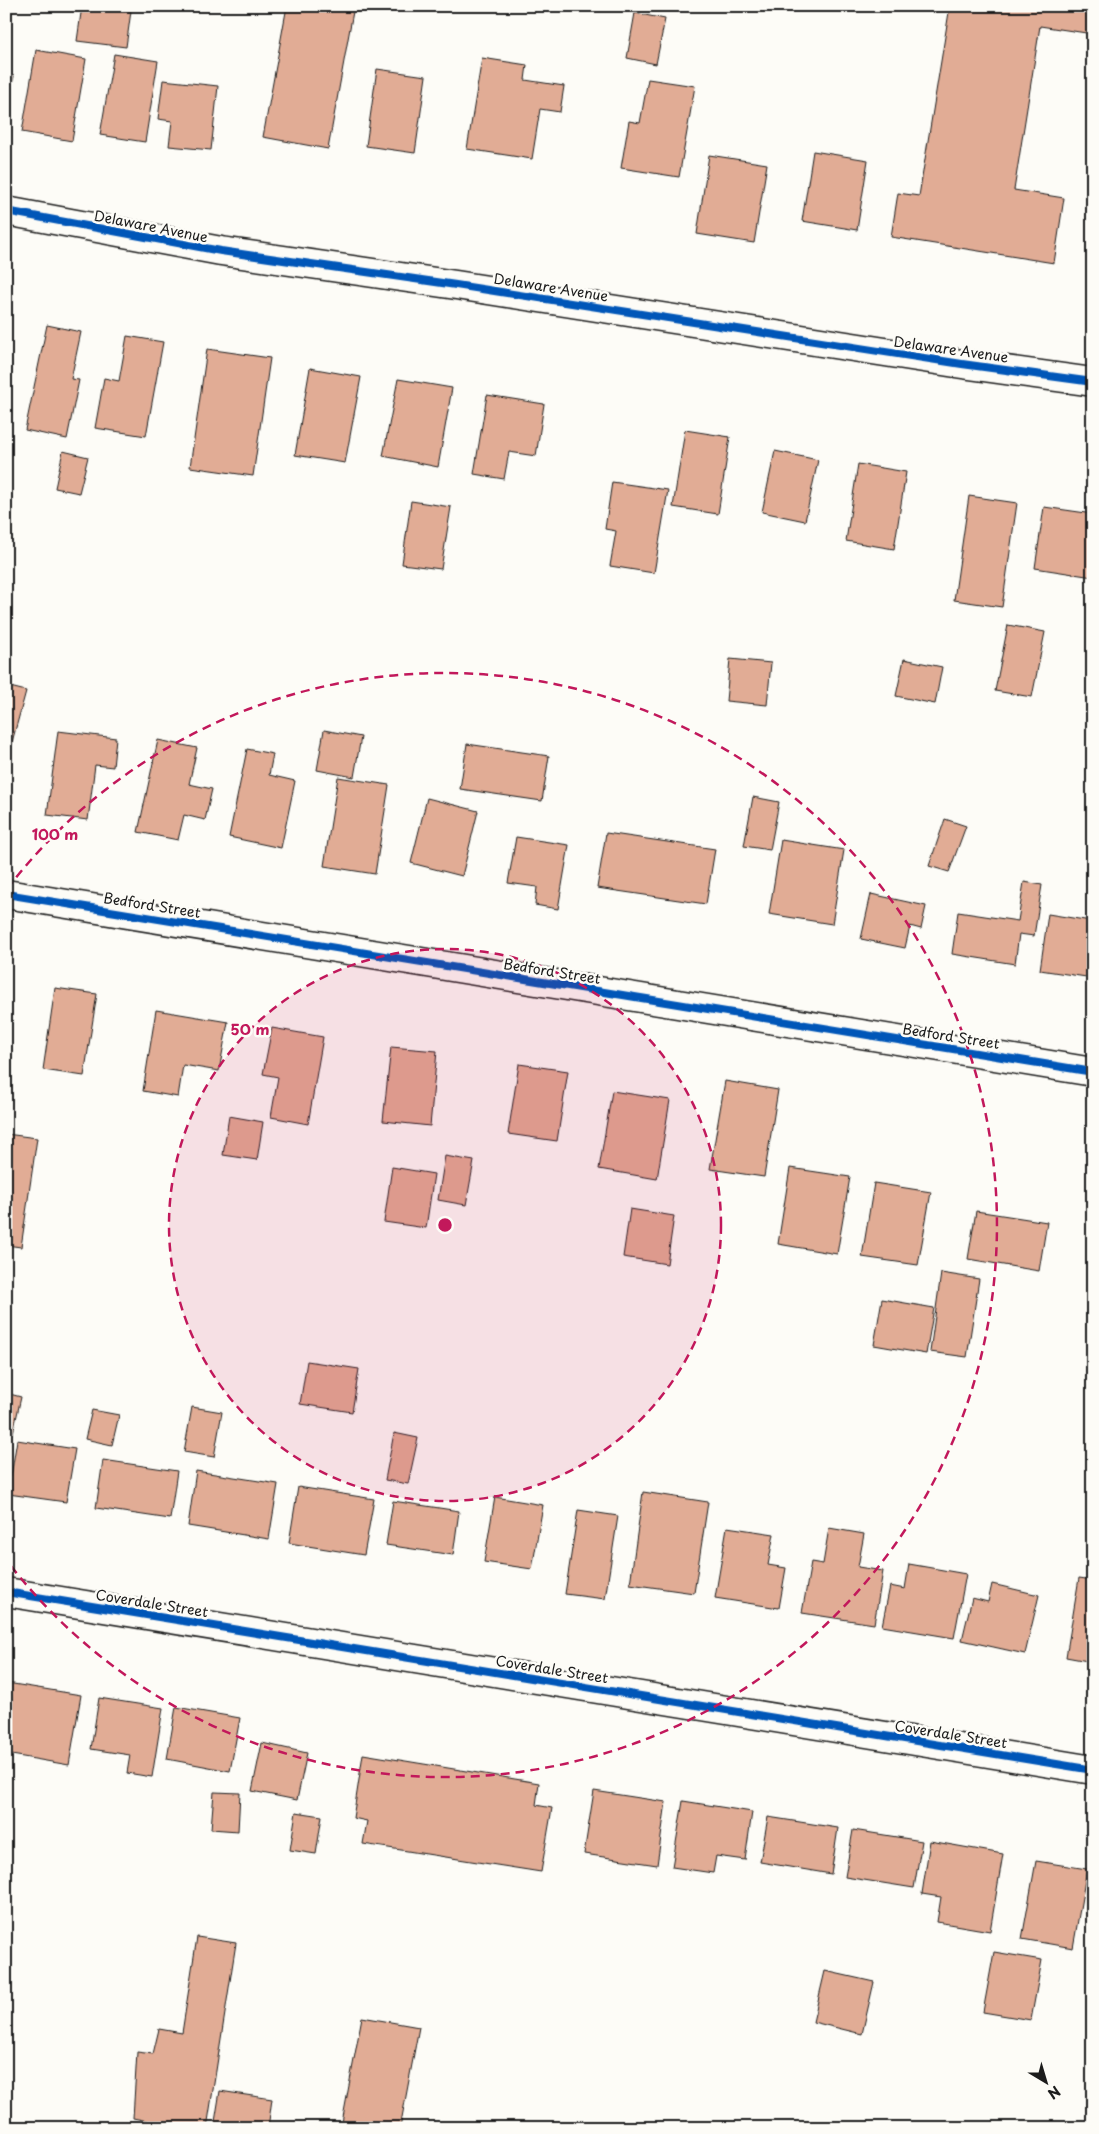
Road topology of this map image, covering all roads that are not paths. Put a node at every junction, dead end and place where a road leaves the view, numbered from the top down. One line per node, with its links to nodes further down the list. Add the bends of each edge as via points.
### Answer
1 (6, 212): 2 (street, Delaware Avenue, via 221,251)
2 (1093, 382)
3 (6, 894): 4 (street, Bedford Street)
4 (1093, 1072)
5 (6, 1592): 6 (street, Coverdale Street)
6 (1093, 1770)

